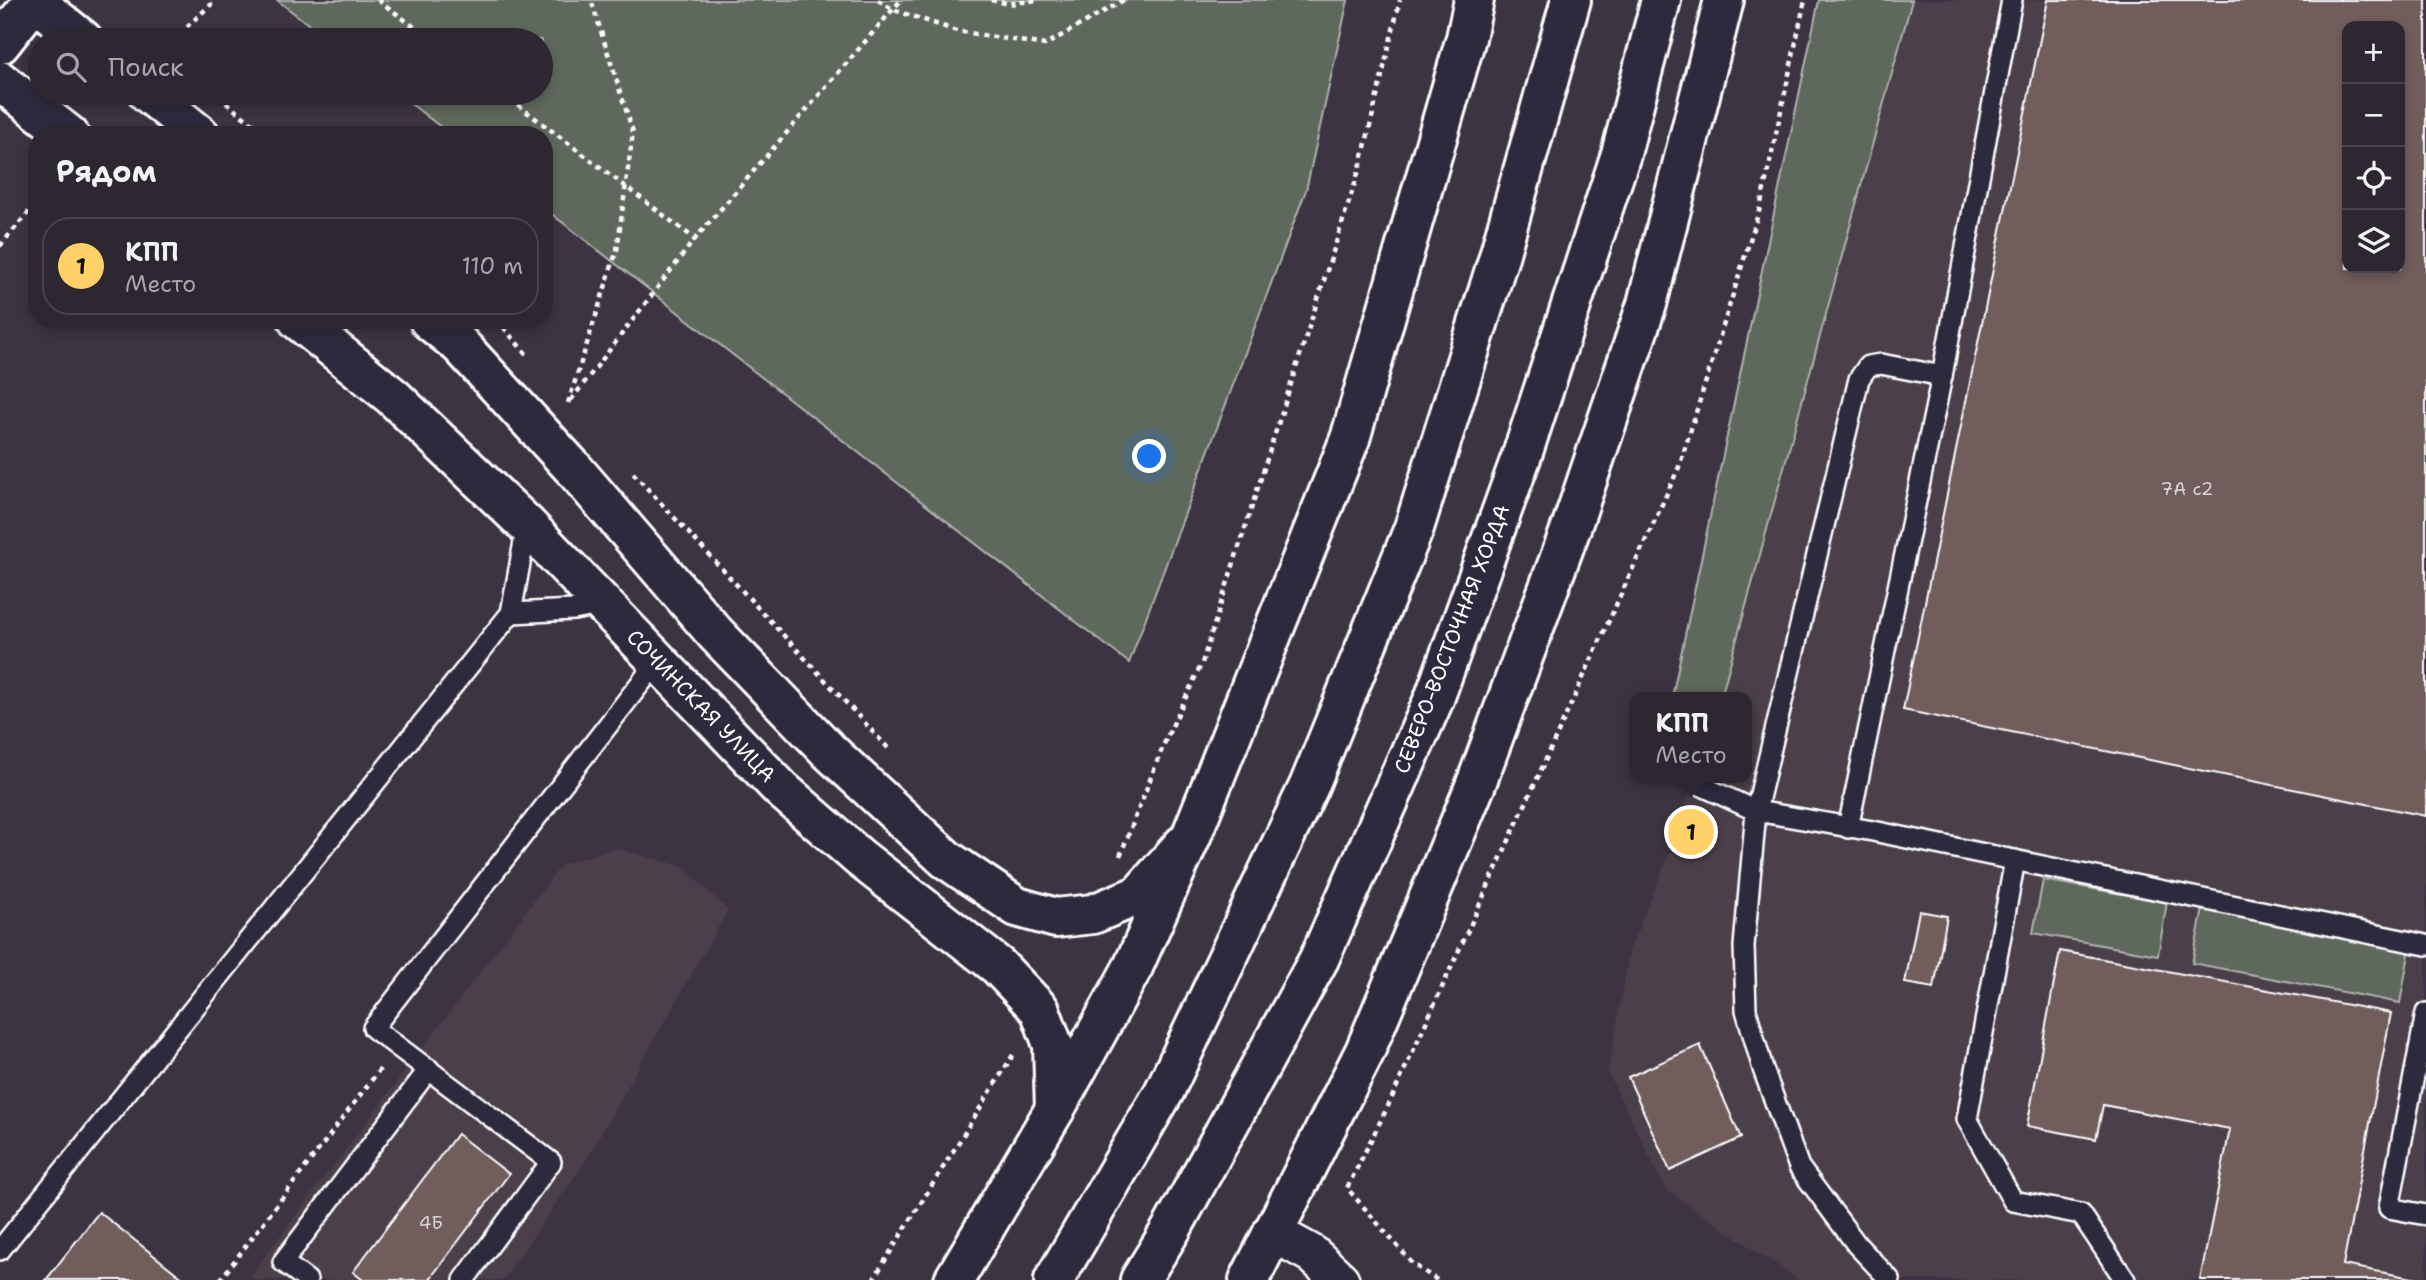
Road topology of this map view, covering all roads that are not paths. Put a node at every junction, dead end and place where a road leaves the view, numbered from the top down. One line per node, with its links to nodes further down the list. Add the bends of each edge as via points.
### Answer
1 (1474, 0): 25 (main road, via 1350,439)
2 (1571, 0): 37 (main road, via 1498,260 1414,528 1309,786 1164,1092)
3 (1661, 0): 38 (main road, СЕВЕРО-ВОСТОЧНАЯ ХОРДА, via 1621,154 1522,456 1434,699 1319,959)
4 (1724, 0): 32 (main road, via 1647,304 1572,528 1476,784 1365,1051)
5 (2012, 0): 17 (lane)
6 (33, 1): 7 (main road); 8 (main road)
7 (68, 28)
8 (0, 44)
9 (0, 80): 10 (main road)
10 (28, 102)
11 (31, 105): 13 (main road)
12 (163, 105): 14 (main road)
13 (58, 126)
14 (189, 126)
15 (309, 329): 18 (main road, СОЧИНСКАЯ УЛИЦА, via 393,397)
16 (439, 329): 25 (main road, via 573,468 715,633 831,752 946,859 1017,907 1056,918 1093,914 1139,895)
17 (1942, 376): 23 (lane, via 1881,364 1868,366 1859,379); 24 (lane)
18 (527, 525): 19 (main road, СОЧИНСКАЯ УЛИЦА); 20 (lane)
19 (604, 604): 20 (lane); 21 (main road, СОЧИНСКАЯ УЛИЦА)
20 (511, 613): 33 (lane)
21 (657, 662): 29 (lane, via 373,1028); 30 (main road, СОЧИНСКАЯ УЛИЦА, via 781,789 860,858 998,966 1040,1010 1053,1045)
22 (1696, 783): 23 (lane)
23 (1756, 811): 24 (lane); 41 (lane, via 1744,946 1746,1010 1799,1167 1857,1245)
24 (1848, 828): 26 (lane)
25 (1192, 834): 30 (main road, via 1133,967)
26 (2015, 860): 27 (lane); 42 (lane, via 1967,1119 2013,1201 2081,1214)
27 (2426, 945)
28 (2426, 1013): 31 (lane, via 2389,1208)
29 (429, 1069): 34 (lane, via 283,1262); 35 (lane, via 551,1162)
30 (1055, 1109): 36 (main road)
31 (2426, 1215)
32 (1272, 1233): 39 (main road); 40 (street, via 1312,1254)
33 (0, 1250)
34 (307, 1280)
35 (464, 1280)
36 (954, 1280)
37 (1054, 1280)
38 (1140, 1280)
39 (1249, 1280)
40 (1340, 1280)
41 (1890, 1280)
42 (2125, 1280)

